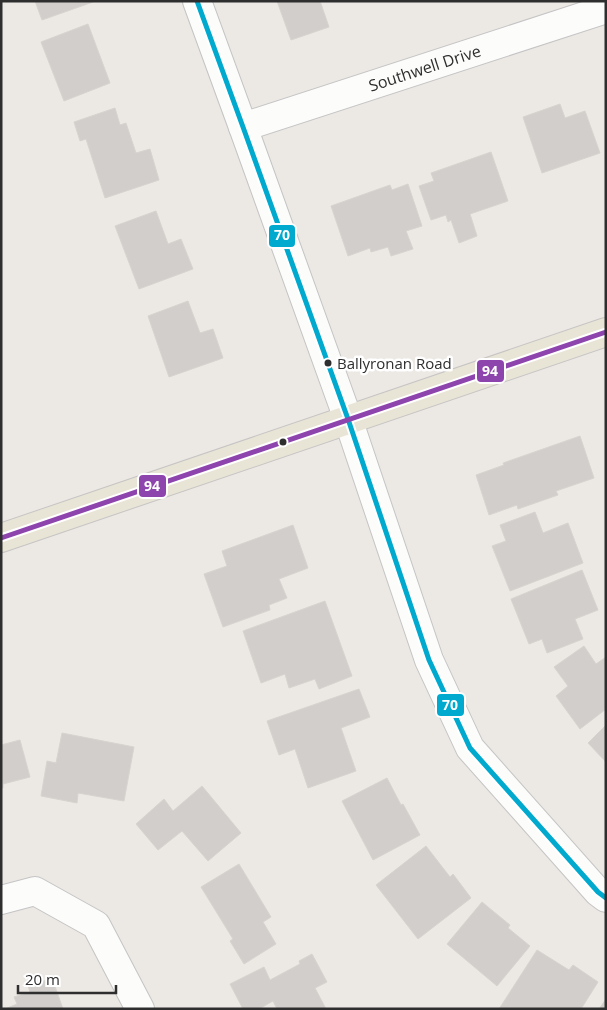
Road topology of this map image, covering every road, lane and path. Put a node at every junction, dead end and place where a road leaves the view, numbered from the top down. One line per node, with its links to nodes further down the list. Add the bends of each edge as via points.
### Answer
1 (197, 1): 3 (street)
2 (606, 9): 3 (street, Southwell Drive)
3 (243, 127): 5 (street)
4 (606, 332): 5 (main road)
5 (348, 419): 6 (main road); 7 (street, via 429,660 470,748)
6 (1, 538)
7 (606, 898)
8 (1, 900): 9 (street, via 35,891 96,925)
9 (140, 1009)

